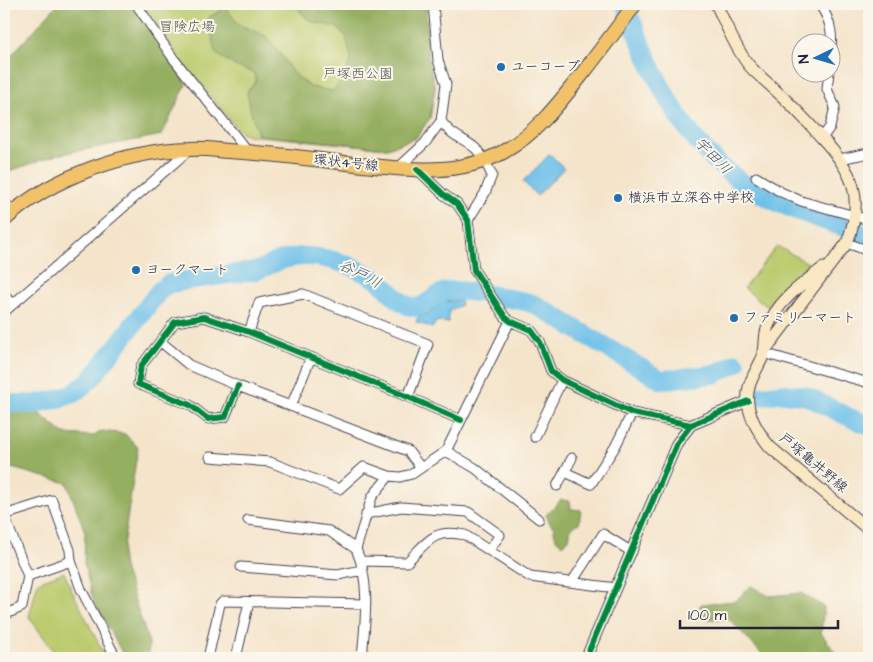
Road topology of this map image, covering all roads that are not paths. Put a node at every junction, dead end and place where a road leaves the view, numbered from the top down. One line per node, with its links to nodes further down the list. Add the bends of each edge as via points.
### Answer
1 (136, 4): 11 (street, via 173,58)
2 (433, 4): 8 (street, via 438,60 446,84)
3 (636, 4): 14 (main road, 環状4号線, via 554,110 519,142)
4 (716, 4): 9 (main road, via 733,41 749,65)
5 (819, 4): 6 (street, via 831,24)
6 (832, 32)
7 (828, 82): 9 (street, via 827,89 835,107 830,127)
8 (441, 121): 14 (street, via 452,134 476,148); 15 (street, via 425,143)
9 (822, 138): 13 (main road)
10 (191, 149): 11 (main road, 環状4号線); 18 (main road, 環状4号線, via 142,154 98,167); 25 (street)
11 (248, 152): 15 (main road, 環状4号線)
12 (869, 153): 13 (street)
13 (840, 158): 21 (main road, via 853,188)
14 (485, 161): 16 (main road, 環状4号線, via 454,168); 19 (street, via 492,175)
15 (398, 168): 16 (main road, 環状4号線)
16 (417, 169): 19 (street, via 457,204)
17 (756, 177): 21 (street, via 781,192)
18 (7, 211)
19 (468, 220): 27 (street, via 474,270)
20 (869, 220): 21 (street)
21 (855, 221): 22 (main road)
22 (848, 241): 23 (street); 30 (main road)
23 (869, 251)
24 (4, 295): 25 (street)
25 (13, 304): 26 (street)
26 (4, 312)
27 (510, 321): 32 (street, via 531,330 540,342 551,371); 39 (street)
28 (249, 332): 29 (street, via 204,317 175,322); 31 (street); 35 (street, via 259,303 303,294 428,344)
29 (161, 342): 34 (street, via 189,365); 34 (street, via 141,366 138,384 190,405 208,419 225,417)
30 (763, 353): 33 (street); 36 (main road, via 749,388)
31 (311, 357): 35 (street); 37 (street)
32 (562, 380): 38 (street); 41 (street)
33 (869, 383)
34 (238, 386): 37 (street)
35 (408, 396): 39 (street)
36 (748, 401): 40 (street); 53 (main road, 戸塚亀井野線, via 759,433 770,447)
37 (291, 406): 45 (street, via 408,451)
38 (632, 413): 40 (street); 46 (street, via 591,484)
39 (461, 420): 42 (street)
40 (691, 425): 56 (street, via 677,443)
41 (535, 437)
42 (446, 452): 45 (street); 51 (street, via 476,468)
43 (210, 457): 47 (street, via 270,462 339,489 364,466)
44 (572, 458): 46 (street)
45 (421, 468): 47 (street, via 412,474)
46 (565, 472): 48 (street)
47 (389, 476): 49 (street, via 372,496)
48 (557, 486)
49 (366, 514): 54 (street); 55 (street, via 400,506 468,512 500,535)
50 (4, 515): 57 (street, via 52,500); 60 (street)
51 (539, 519)
52 (248, 520): 54 (street, via 329,531)
53 (869, 530)
54 (356, 549): 58 (street)
55 (489, 550): 58 (street, via 465,535 446,532 435,536 407,562); 61 (street, via 530,577)
56 (632, 552): 61 (street, via 603,534); 62 (street)
57 (71, 561): 60 (street); 66 (street, via 81,590)
58 (362, 565): 59 (street, via 338,575); 64 (street)
59 (241, 567)
60 (28, 576): 65 (street, via 22,607)
61 (572, 582): 62 (street)
62 (616, 588): 70 (street)
63 (249, 602): 64 (street); 67 (street, via 232,600 220,604); 68 (street)
64 (366, 604): 69 (street)
65 (4, 615)
66 (116, 658)
67 (208, 658)
68 (236, 658)
69 (362, 658)
70 (586, 658)

